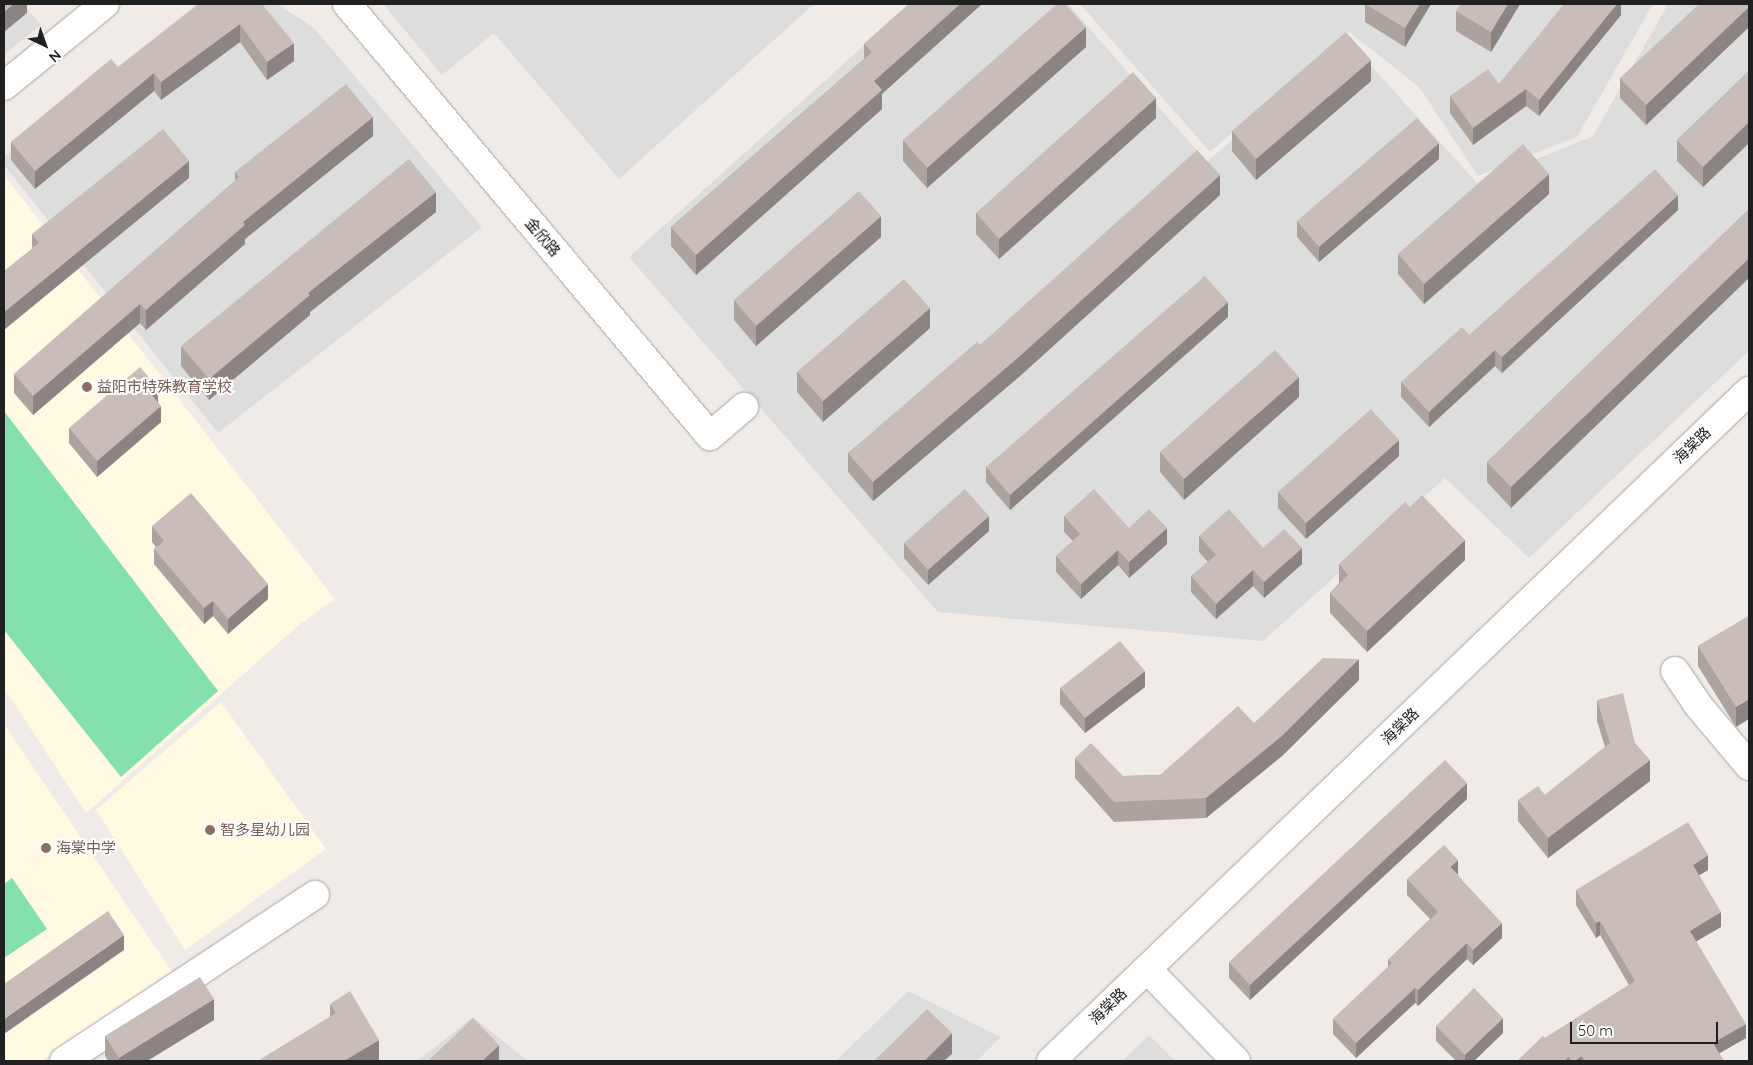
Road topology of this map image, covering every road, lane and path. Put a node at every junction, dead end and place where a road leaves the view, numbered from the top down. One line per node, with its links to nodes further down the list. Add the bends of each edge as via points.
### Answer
1 (105, 4): 3 (street)
2 (347, 4): 5 (street, 金欣路, via 710,436)
3 (4, 86)
4 (1749, 391): 9 (street, 海棠路)
5 (744, 407)
6 (1676, 671): 7 (street, via 1697,704)
7 (1749, 766)
8 (315, 895): 10 (street)
9 (1148, 968): 11 (street, 海棠路); 12 (street)
10 (64, 1061)
11 (1051, 1061)
12 (1236, 1061)

